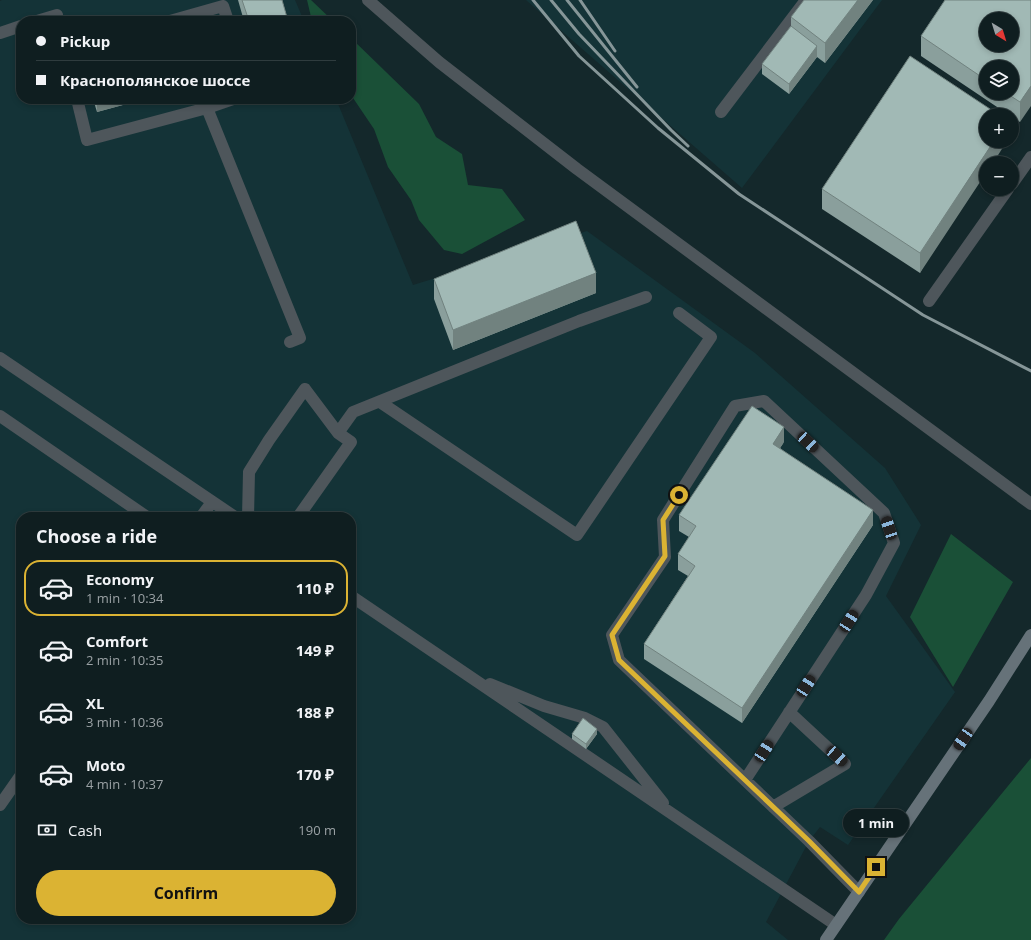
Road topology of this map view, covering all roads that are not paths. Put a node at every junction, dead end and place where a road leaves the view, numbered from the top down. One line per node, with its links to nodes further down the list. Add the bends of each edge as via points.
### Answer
1 (368, 0): 23 (street, via 439,62 577,169)
2 (806, 0): 10 (street)
3 (188, 16): 4 (street, via 223,6)
4 (226, 16)
5 (16, 28): 6 (street)
6 (0, 33)
7 (78, 104): 9 (street, via 87,140)
8 (219, 104): 9 (street)
9 (207, 108): 17 (street, via 300,338)
10 (721, 112)
11 (1031, 157): 12 (street)
12 (1019, 174)
13 (1003, 196): 15 (street)
14 (646, 297): 19 (street, via 579,321)
15 (929, 301)
16 (679, 313): 19 (street, via 711,337 577,535)
17 (290, 342)
18 (0, 358): 22 (street)
19 (380, 402): 21 (street, via 353,412)
20 (0, 416): 24 (street)
21 (338, 432): 27 (street, via 306,389 249,472); 28 (street, via 351,442)
22 (212, 502): 25 (street); 26 (street)
23 (1031, 504)
24 (140, 512)
25 (205, 512)
26 (227, 512)
27 (248, 512)
28 (302, 512)
29 (356, 599): 31 (street)
30 (1031, 635): 38 (main road)
31 (469, 676): 37 (street); 37 (street, via 544,706 585,718 603,727)
32 (789, 712): 33 (street); 33 (street, via 866,596 894,543 884,513 764,401 735,406 663,520 665,556 612,635 619,660); 36 (street, via 845,764)
33 (745, 780): 36 (street)
34 (16, 782): 35 (street)
35 (0, 805)
36 (773, 807): 38 (street)
37 (672, 814): 39 (street)
38 (859, 892): 39 (main road)
39 (836, 925): 40 (main road)
40 (826, 940)

